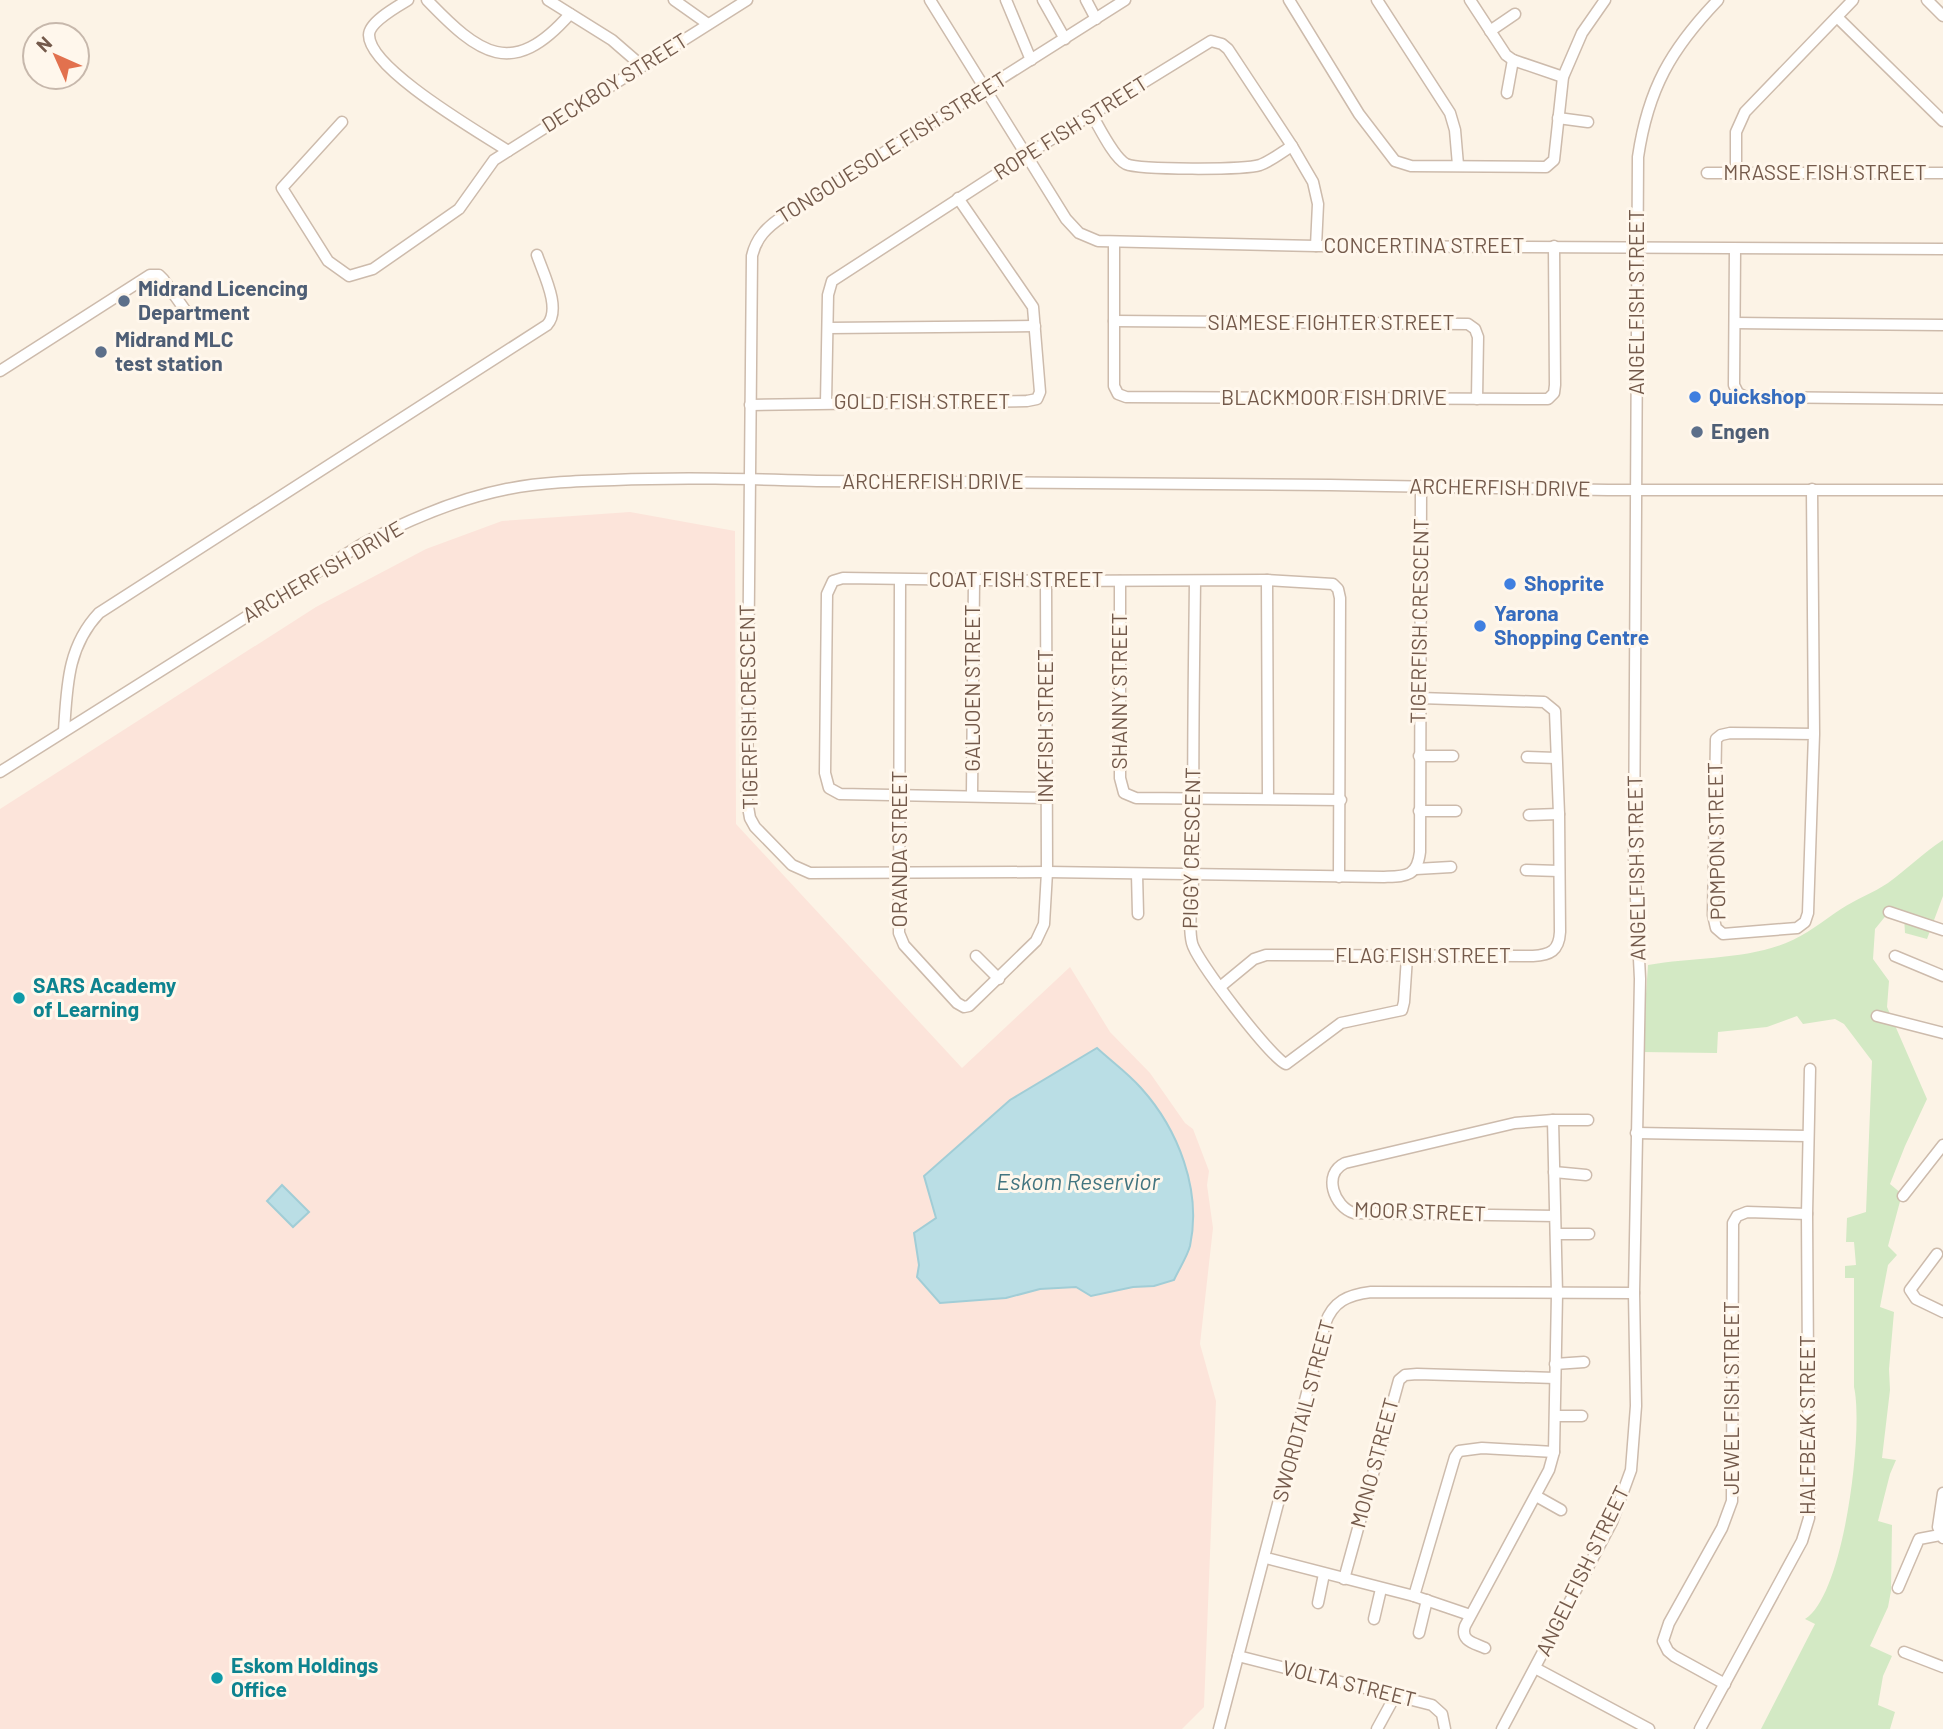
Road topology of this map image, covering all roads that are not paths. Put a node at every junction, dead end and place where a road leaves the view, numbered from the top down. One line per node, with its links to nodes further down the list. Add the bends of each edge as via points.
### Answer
1 (408, 0): 38 (street, via 370,29 376,52 401,79)
2 (427, 0): 18 (street, via 464,35 504,54 534,46)
3 (548, 0): 18 (street)
4 (674, 0): 23 (street)
5 (747, 0): 23 (street, DECKBOY STREET)
6 (930, 0): 30 (street, CONCERTINA STREET)
7 (1006, 0): 26 (street)
8 (1043, 0): 25 (street)
9 (1086, 0): 22 (street)
10 (1125, 0): 22 (street, TONGOUESOLE FISH STREET)
11 (1289, 0): 40 (street, via 1389,155 1411,166)
12 (1377, 0): 40 (street, via 1454,121)
13 (1470, 0): 24 (street)
14 (1718, 0): 48 (street, ANGELFISH STREET, via 1674,51 1648,111 1638,157)
15 (1853, 0): 21 (street)
16 (1927, 0): 20 (street)
17 (1599, 2): 29 (street)
18 (570, 14): 28 (street, via 612,40)
19 (1515, 14): 24 (street)
20 (1943, 16)
21 (1837, 17): 34 (street); 41 (street, via 1745,111 1737,132)
22 (1096, 19): 25 (street, TONGOUESOLE FISH STREET)
23 (708, 24): 28 (street, DECKBOY STREET)
24 (1490, 31): 27 (street)
25 (1065, 38): 26 (street, TONGOUESOLE FISH STREET)
26 (1031, 60): 30 (street, TONGOUESOLE FISH STREET)
27 (1513, 60): 29 (street); 31 (street)
28 (642, 66): 38 (street, DECKBOY STREET)
29 (1563, 77): 33 (street)
30 (985, 90): 39 (street, CONCERTINA STREET); 62 (street, TONGOUESOLE FISH STREET, via 762,234 752,256)
31 (1507, 93)
32 (1092, 115): 37 (street, via 1119,159 1129,165 1248,168); 37 (street, ROPE FISH STREET, via 1211,41 1228,49); 39 (street, ROPE FISH STREET)
33 (1558, 118): 36 (street); 40 (street, via 1554,160 1546,167)
34 (1943, 121)
35 (342, 122): 38 (street, DECKBOY STREET, via 282,188 328,261 349,276 373,269 459,209 486,169)
36 (1588, 122)
37 (1292, 146): 46 (street, ROPE FISH STREET, via 1316,194)
38 (508, 151)
39 (1026, 155): 44 (street, ROPE FISH STREET); 45 (street, CONCERTINA STREET, via 1074,229)
40 (1458, 165)
41 (1736, 172): 42 (street, MRASSE FISH STREET); 43 (street, MRASSE FISH STREET)
42 (1707, 173)
43 (1943, 173)
44 (958, 198): 56 (street, GOLD FISH STREET, via 1031,303); 57 (street, ROPE FISH STREET, via 832,281)
45 (1114, 243): 46 (street, CONCERTINA STREET); 53 (street, BLACKMOOR FISH DRIVE)
46 (1316, 246): 47 (street, CONCERTINA STREET)
47 (1554, 246): 48 (street, CONCERTINA STREET); 60 (street, BLACKMOOR FISH DRIVE, via 1554,393 1542,400)
48 (1637, 249): 49 (street, CONCERTINA STREET); 65 (street, ANGELFISH STREET)
49 (1735, 249): 50 (street, CONCERTINA STREET); 54 (street)
50 (1943, 249)
51 (537, 255): 75 (street, via 552,308 547,325 99,613 81,637 70,665)
52 (185, 310): 58 (street, via 159,275 150,275)
53 (1114, 321): 60 (street, SIAMESE FIGHTER STREET, via 1468,324 1478,337); 60 (street, BLACKMOOR FISH DRIVE, via 1114,386 1123,397)
54 (1735, 323): 55 (street); 59 (street, via 1734,385 1743,396)
55 (1943, 325)
56 (1035, 326): 57 (street); 61 (street, GOLD FISH STREET, via 1040,392 1032,401)
57 (828, 328): 61 (street, ROPE FISH STREET)
58 (0, 371)
59 (1943, 398)
60 (1477, 399)
61 (826, 403): 62 (street, GOLD FISH STREET)
62 (750, 405): 63 (street, TONGOUESOLE FISH STREET)
63 (749, 479): 64 (street, ARCHERFISH DRIVE); 75 (street, ARCHERFISH DRIVE, via 550,483 492,493 441,509 380,534 340,557); 97 (street, TIGERFISH CRESCENT, via 750,818 786,860 805,872)
64 (1421, 486): 65 (street, ARCHERFISH DRIVE); 74 (street, TIGERFISH CRESCENT)
65 (1636, 489): 66 (street, ARCHERFISH DRIVE); 115 (street, ANGELFISH STREET, via 1634,857 1640,979)
66 (1812, 489): 67 (street, ARCHERFISH DRIVE); 76 (street, POMPON STREET)
67 (1943, 490)
68 (900, 580): 69 (street, COAT FISH STREET); 82 (street, ORANDA STREET); 82 (street, COAT FISH STREET, via 840,578 828,590 825,773 827,785 836,793)
69 (974, 580): 71 (street, COAT FISH STREET); 83 (street, GALJOEN STREET)
70 (1267, 580): 73 (street, COAT FISH STREET); 86 (street); 87 (street, COAT FISH STREET, via 1329,583 1338,589)
71 (1046, 581): 72 (street, COAT FISH STREET); 85 (street, INKFISH STREET)
72 (1120, 581): 73 (street, COAT FISH STREET); 84 (street, SHANNY STREET, via 1121,789 1136,798)
73 (1195, 582): 84 (street, PIGGY CRESCENT)
74 (1420, 698): 77 (street, TIGERFISH CRESCENT); 80 (street, FLAG FISH STREET, via 1548,704 1556,718)
75 (64, 731): 81 (street, ARCHERFISH DRIVE)
76 (1814, 734): 76 (street, POMPON STREET, via 1807,918 1797,928 1723,934 1713,915 1716,739 1730,733)
77 (1419, 756): 78 (street); 88 (street, TIGERFISH CRESCENT)
78 (1452, 756)
79 (1527, 757): 80 (street)
80 (1556, 758): 90 (street, FLAG FISH STREET)
81 (0, 772)
82 (899, 795): 83 (street, COAT FISH STREET); 97 (street, ORANDA STREET)
83 (972, 796): 85 (street, COAT FISH STREET)
84 (1193, 797): 86 (street, SHANNY STREET); 99 (street, PIGGY CRESCENT)
85 (1046, 798): 96 (street, INKFISH STREET)
86 (1268, 798): 87 (street, SHANNY STREET)
87 (1341, 800): 100 (street, COAT FISH STREET)
88 (1419, 811): 89 (street); 93 (street, TIGERFISH CRESCENT)
89 (1456, 811)
90 (1559, 814): 91 (street); 95 (street, FLAG FISH STREET)
91 (1529, 815)
92 (1451, 867): 93 (street, TIGERFISH CRESCENT)
93 (1416, 869): 100 (street, TIGERFISH CRESCENT, via 1395,877)
94 (1526, 870): 95 (street)
95 (1559, 871): 106 (street, FLAG FISH STREET, via 1560,937 1552,953)
96 (1047, 872): 97 (street, TIGERFISH CRESCENT); 98 (street, TIGERFISH CRESCENT); 108 (street, ORANDA STREET, via 1041,933)
97 (899, 874): 108 (street, ORANDA STREET, via 901,941 957,1003 969,1006)
98 (1137, 874): 99 (street, TIGERFISH CRESCENT); 102 (street)
99 (1194, 874): 100 (street, TIGERFISH CRESCENT); 109 (street, PIGGY CRESCENT, via 1191,942)
100 (1339, 877)
101 (1889, 912): 103 (street)
102 (1138, 914)
103 (1943, 930)
104 (976, 956): 108 (street)
105 (1895, 956): 107 (street)
106 (1407, 957): 109 (street, FLAG FISH STREET, via 1266,955 1254,959); 109 (street, PIGGY CRESCENT, via 1402,1010 1341,1023 1286,1064)
107 (1943, 976)
108 (999, 979)
109 (1220, 987)
110 (1877, 1016): 111 (street)
111 (1943, 1033)
112 (1810, 1069): 116 (street, HALFBEAK STREET)
113 (1553, 1120): 114 (street, MOOR STREET); 118 (street); 122 (street, MOOR STREET, via 1515,1123 1345,1163 1334,1170 1331,1182 1341,1206 1354,1213)
114 (1588, 1120)
115 (1636, 1133): 116 (street); 126 (street, ANGELFISH STREET)
116 (1807, 1136): 121 (street, HALFBEAK STREET)
117 (1943, 1145): 120 (street)
118 (1554, 1172): 119 (street); 122 (street)
119 (1586, 1175)
120 (1903, 1196)
121 (1807, 1214): 155 (street, HALFBEAK STREET, via 1809,1518 1802,1541); 155 (street, JEWEL FISH STREET, via 1747,1212 1733,1223 1732,1502 1662,1641 1674,1656)
122 (1555, 1216): 123 (street)
123 (1556, 1234): 124 (street); 127 (street)
124 (1589, 1234)
125 (1937, 1254): 128 (street, via 1910,1290 1916,1299)
126 (1634, 1293): 127 (street, SWORDTAIL STREET); 154 (street, ANGELFISH STREET, via 1635,1430 1628,1480 1612,1522)
127 (1557, 1294): 130 (street); 139 (street, SWORDTAIL STREET, via 1383,1292 1355,1294 1338,1302 1325,1324)
128 (1943, 1312)
129 (1584, 1362): 130 (street)
130 (1555, 1364): 131 (street)
131 (1555, 1378): 132 (street); 141 (street, MONO STREET, via 1417,1374 1399,1380)
132 (1556, 1416): 133 (street); 134 (street)
133 (1582, 1416)
134 (1553, 1452): 136 (street); 144 (street, via 1460,1451)
135 (1943, 1493): 138 (street, via 1938,1523)
136 (1536, 1496): 137 (street); 147 (street)
137 (1561, 1510)
138 (1942, 1537): 142 (street, via 1919,1539)
139 (1266, 1558): 140 (street); 152 (street, SWORDTAIL STREET)
140 (1324, 1574): 141 (street); 146 (street)
141 (1344, 1579): 143 (street)
142 (1898, 1588)
143 (1381, 1589): 144 (street); 148 (street)
144 (1414, 1596): 145 (street)
145 (1427, 1600): 147 (street); 149 (street)
146 (1318, 1603)
147 (1470, 1615): 150 (street, via 1464,1637)
148 (1374, 1619)
149 (1419, 1633)
150 (1485, 1648)
151 (1904, 1653): 153 (street)
152 (1238, 1656): 156 (street, VOLTA STREET); 157 (street, SWORDTAIL STREET)
153 (1943, 1667)
154 (1535, 1668): 160 (street, ANGELFISH STREET); 161 (street)
155 (1725, 1684): 162 (street, HALFBEAK STREET)
156 (1395, 1696): 158 (street); 159 (street, VOLTA STREET, via 1435,1706)
157 (1219, 1729)
158 (1377, 1729)
159 (1445, 1729)
160 (1502, 1729)
161 (1649, 1729)
162 (1700, 1729)

